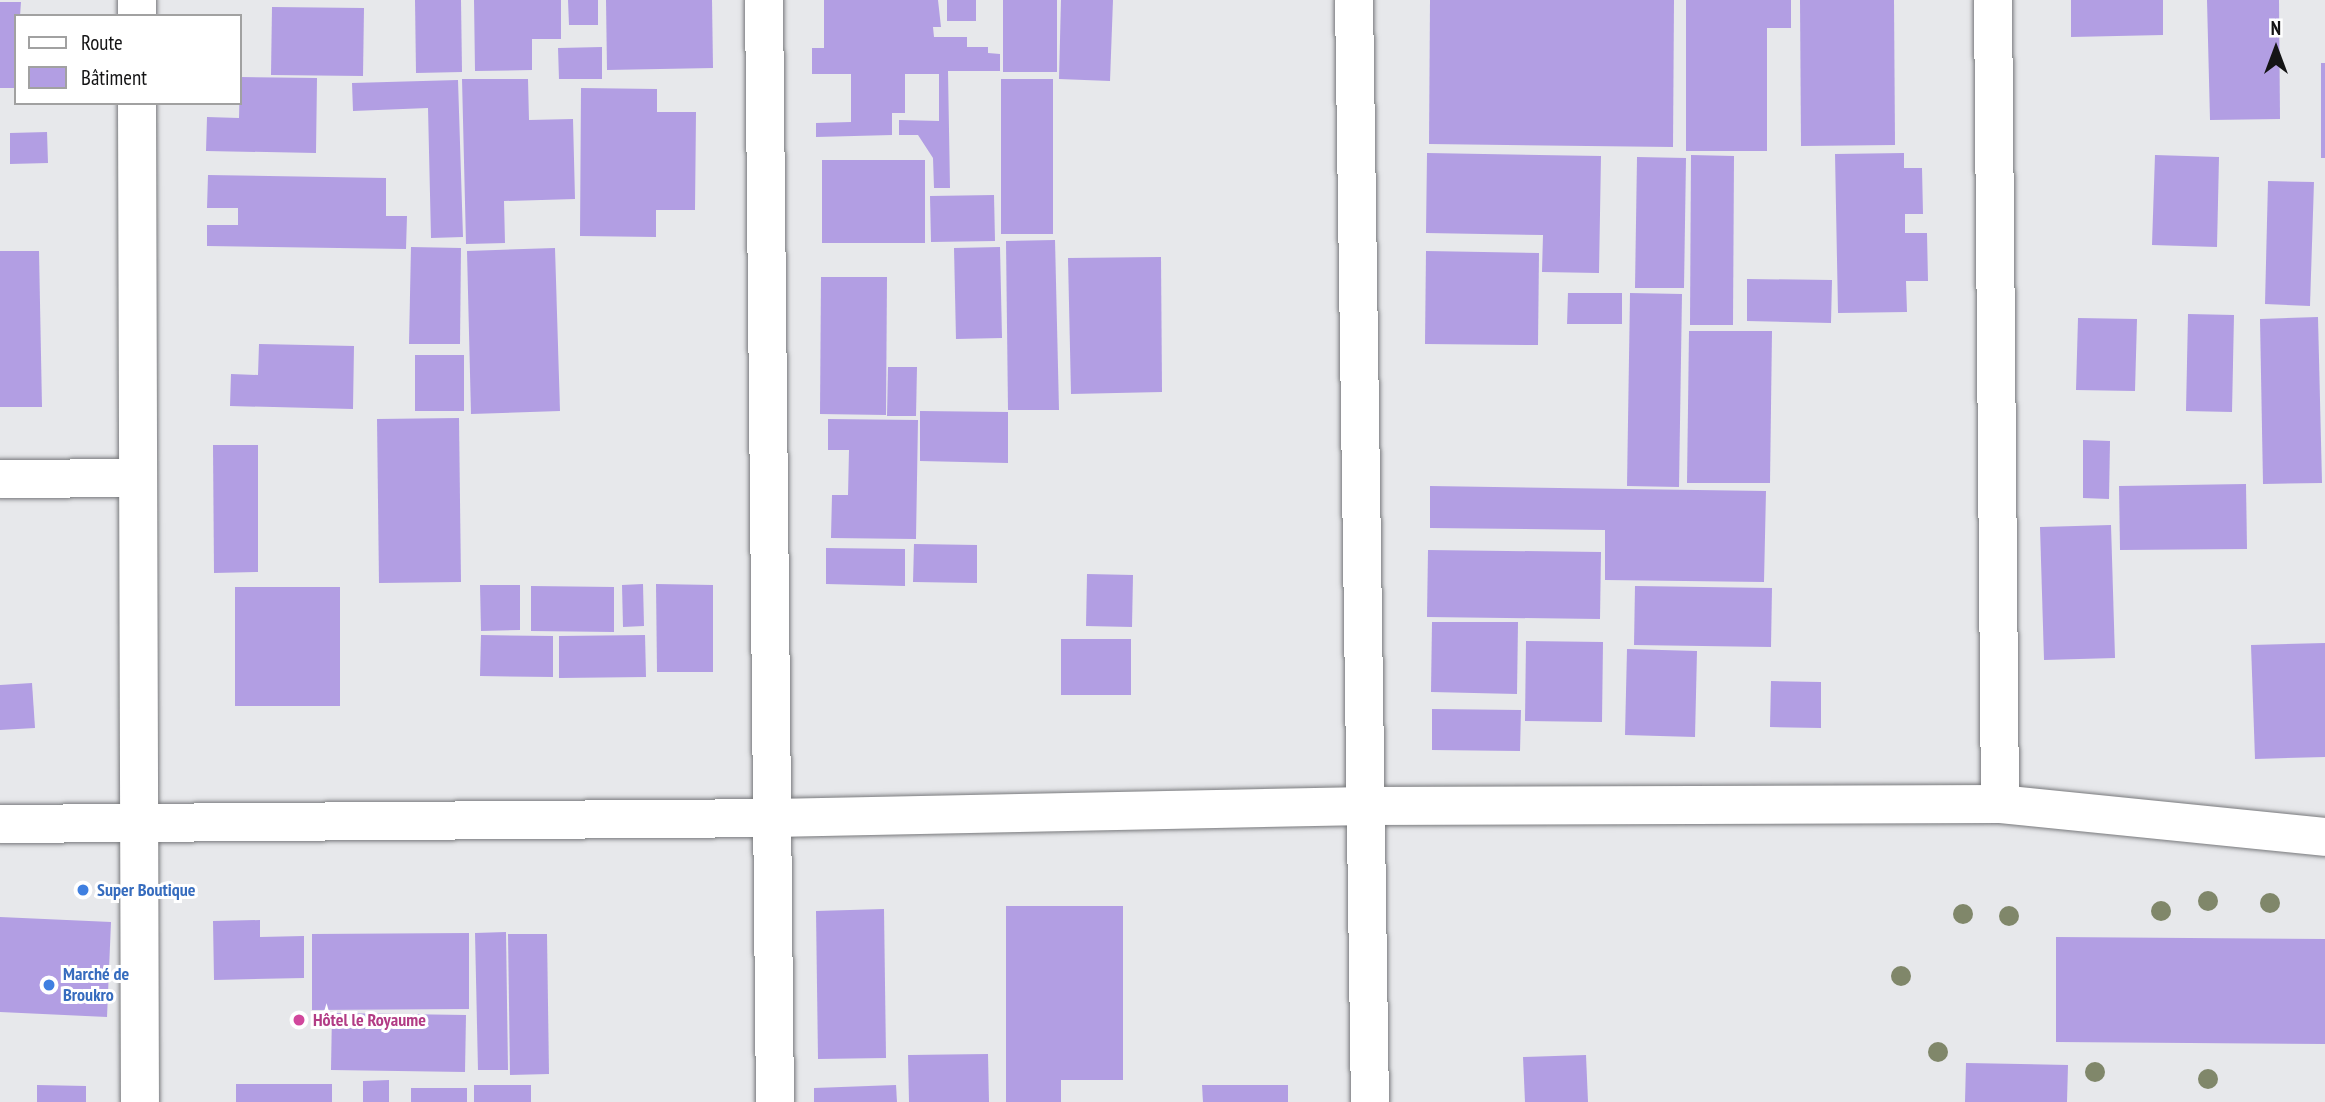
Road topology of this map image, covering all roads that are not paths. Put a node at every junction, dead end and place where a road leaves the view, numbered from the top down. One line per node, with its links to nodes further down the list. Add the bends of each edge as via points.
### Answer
1 (764, 0): 9 (street)
2 (1354, 0): 8 (street)
3 (1993, 0): 7 (street)
4 (137, 105): 5 (street)
5 (138, 478): 6 (street); 11 (street)
6 (0, 479)
7 (2000, 804): 8 (street); 12 (street)
8 (1367, 806): 9 (street); 15 (street)
9 (773, 818): 11 (street); 14 (street)
10 (0, 824): 11 (street)
11 (139, 824): 13 (street)
12 (2325, 837)
13 (140, 1102)
14 (775, 1102)
15 (1370, 1102)

